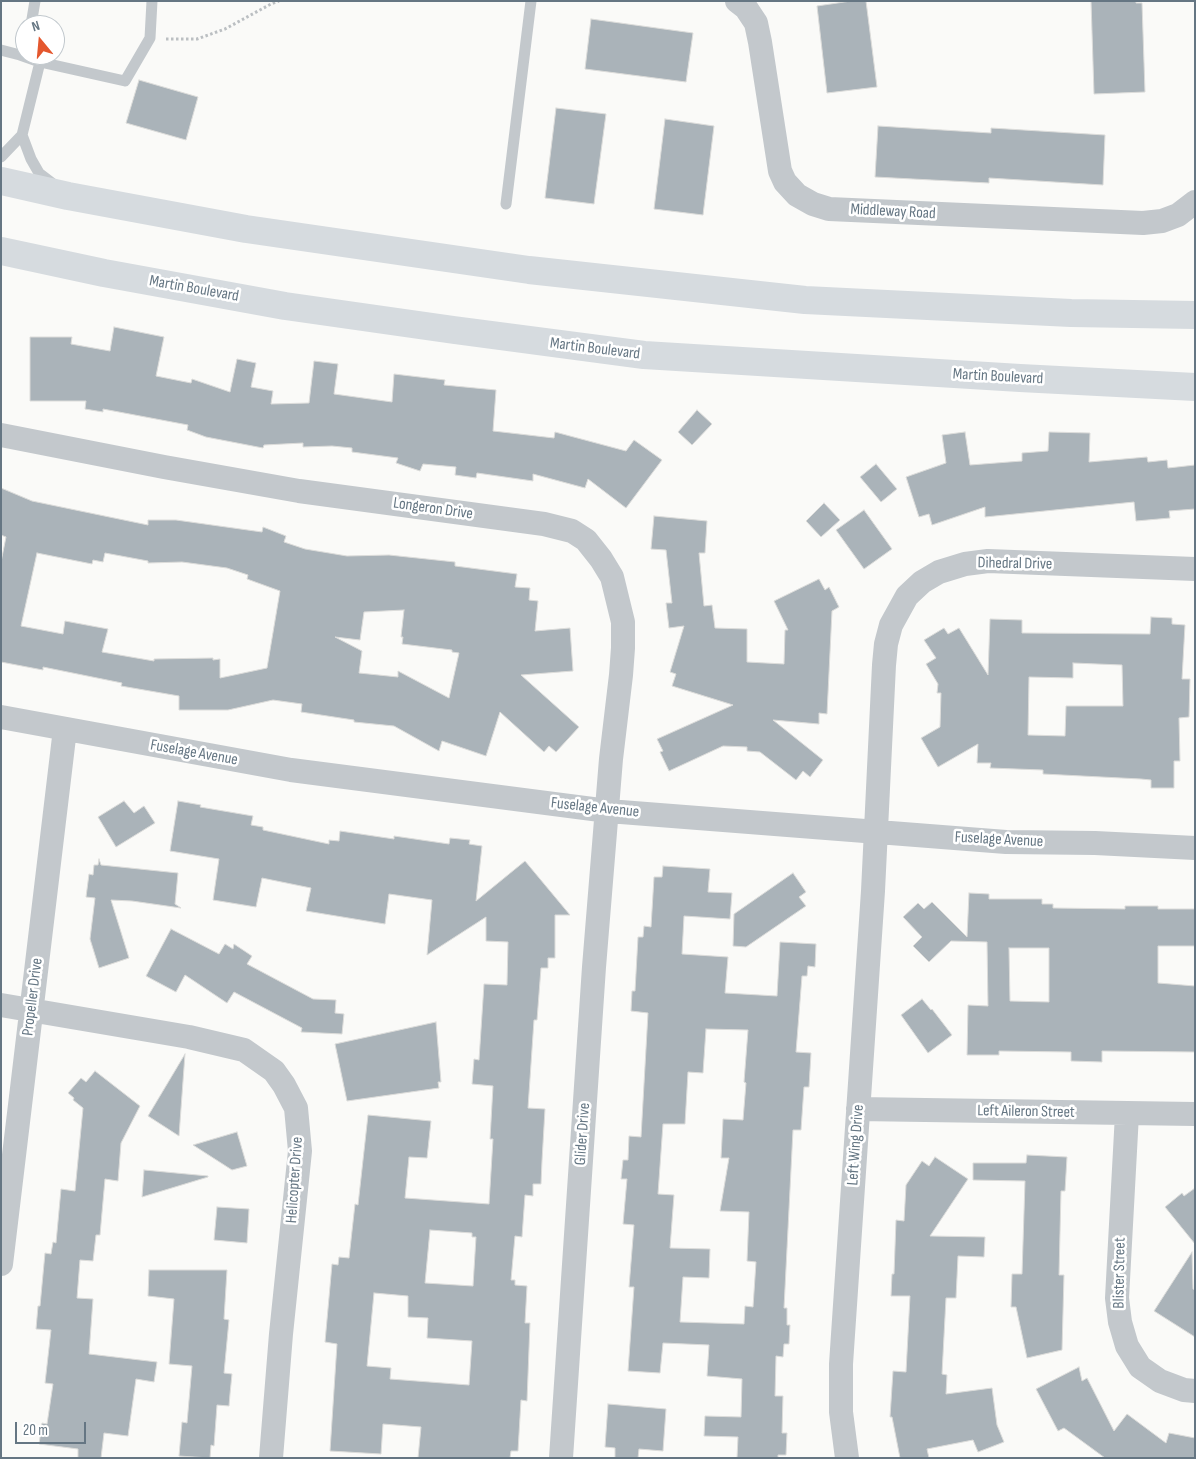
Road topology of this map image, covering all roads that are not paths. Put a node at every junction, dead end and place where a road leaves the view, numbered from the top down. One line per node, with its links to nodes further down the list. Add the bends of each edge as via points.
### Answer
1 (35, 1): 5 (lane)
2 (152, 1): 9 (lane, via 150,38 125,81)
3 (531, 1): 15 (lane)
4 (737, 1): 14 (street, Middleway Road, via 756,23 780,172 797,195 813,204 829,208 1143,223 1178,215)
5 (33, 15)
6 (1, 50): 7 (lane)
7 (15, 54)
8 (38, 65): 10 (lane)
9 (62, 65)
10 (22, 135): 11 (lane); 13 (lane, via 39,172)
11 (1, 157)
12 (1, 181): 13 (main road)
13 (68, 196): 17 (main road, via 246,229 529,270 785,298 1071,313)
14 (1195, 202)
15 (506, 204)
16 (1, 251): 18 (main road, Martin Boulevard, via 285,306 644,355)
17 (1195, 315)
18 (1195, 387)
19 (1, 435): 23 (street, Longeron Drive, via 299,491 544,524 572,531 586,540 612,577 623,622)
20 (1195, 569): 24 (street, Dihedral Drive, via 988,561 939,572 922,582 898,611 886,644)
21 (1, 717): 22 (street, Fuselage Avenue)
22 (65, 729): 23 (street, Fuselage Avenue, via 291,770); 27 (street, Propeller Drive)
23 (608, 811): 24 (street, Fuselage Avenue); 34 (street, Glider Drive)
24 (875, 832): 25 (street, Fuselage Avenue, via 1006,842); 28 (street, Left Wing Drive)
25 (1195, 848)
26 (1, 1005): 27 (street, Helicopter Drive)
27 (31, 1010): 31 (street, Propeller Drive); 33 (street, Helicopter Drive, via 244,1050 274,1071 284,1085 296,1108 300,1151)
28 (858, 1109): 29 (street, Left Aileron Street); 35 (street, Left Wing Drive, via 841,1364 841,1412)
29 (1128, 1114): 30 (street, Left Aileron Street); 32 (street, Blister Street, via 1117,1298 1120,1322 1127,1346 1140,1367 1160,1381)
30 (1195, 1114)
31 (1, 1264)
32 (1195, 1391)
33 (271, 1458)
34 (561, 1458)
35 (847, 1458)

